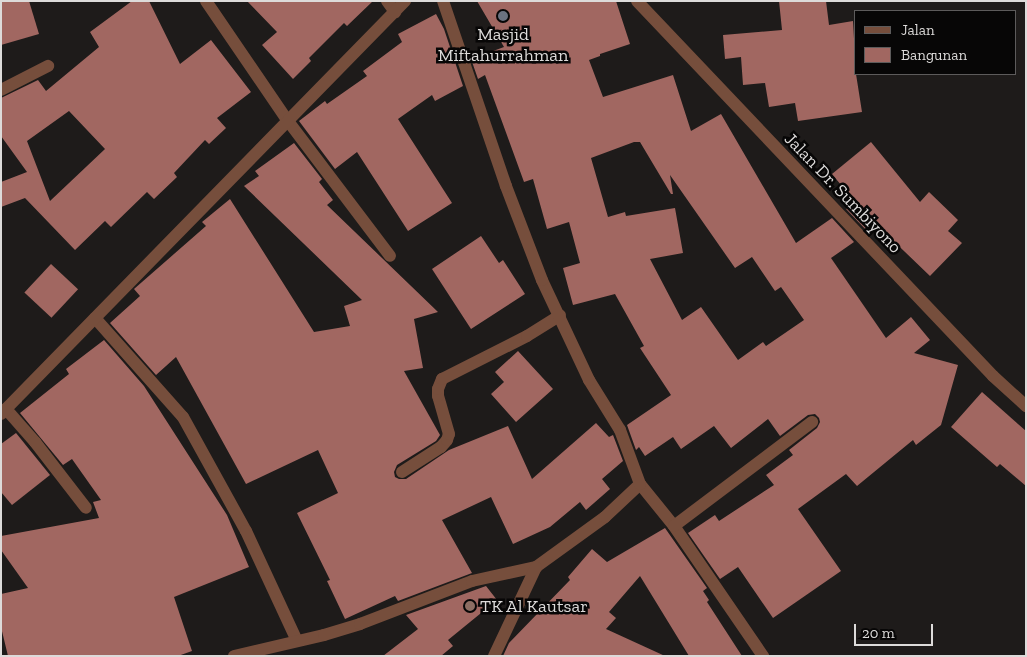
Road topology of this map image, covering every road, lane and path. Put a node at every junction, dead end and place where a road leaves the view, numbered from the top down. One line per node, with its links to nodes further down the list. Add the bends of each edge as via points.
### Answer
1 (206, 1): 9 (street)
2 (386, 1): 6 (street)
3 (406, 1): 6 (street)
4 (444, 1): 11 (street, via 506,186 542,280)
5 (637, 1): 13 (street, Jalan Dr. Sumbiyono, via 993,376)
6 (395, 12): 9 (street)
7 (48, 66): 8 (street)
8 (1, 90)
9 (288, 122): 10 (street); 12 (street)
10 (390, 256)
11 (560, 315): 16 (street, via 528,336 442,379 438,396 449,434 447,440); 17 (street, via 589,380 620,430)
12 (95, 318): 14 (street); 21 (street, via 183,417 200,444 246,531)
13 (1026, 406)
14 (4, 411): 18 (street)
15 (812, 422): 19 (street)
16 (402, 472)
17 (640, 484): 19 (street); 20 (street, via 605,516)
18 (86, 508)
19 (674, 526): 24 (street)
20 (536, 567): 21 (street, via 472,581 360,624); 23 (street)
21 (297, 641): 22 (street)
22 (234, 656)
23 (494, 656)
24 (763, 656)

